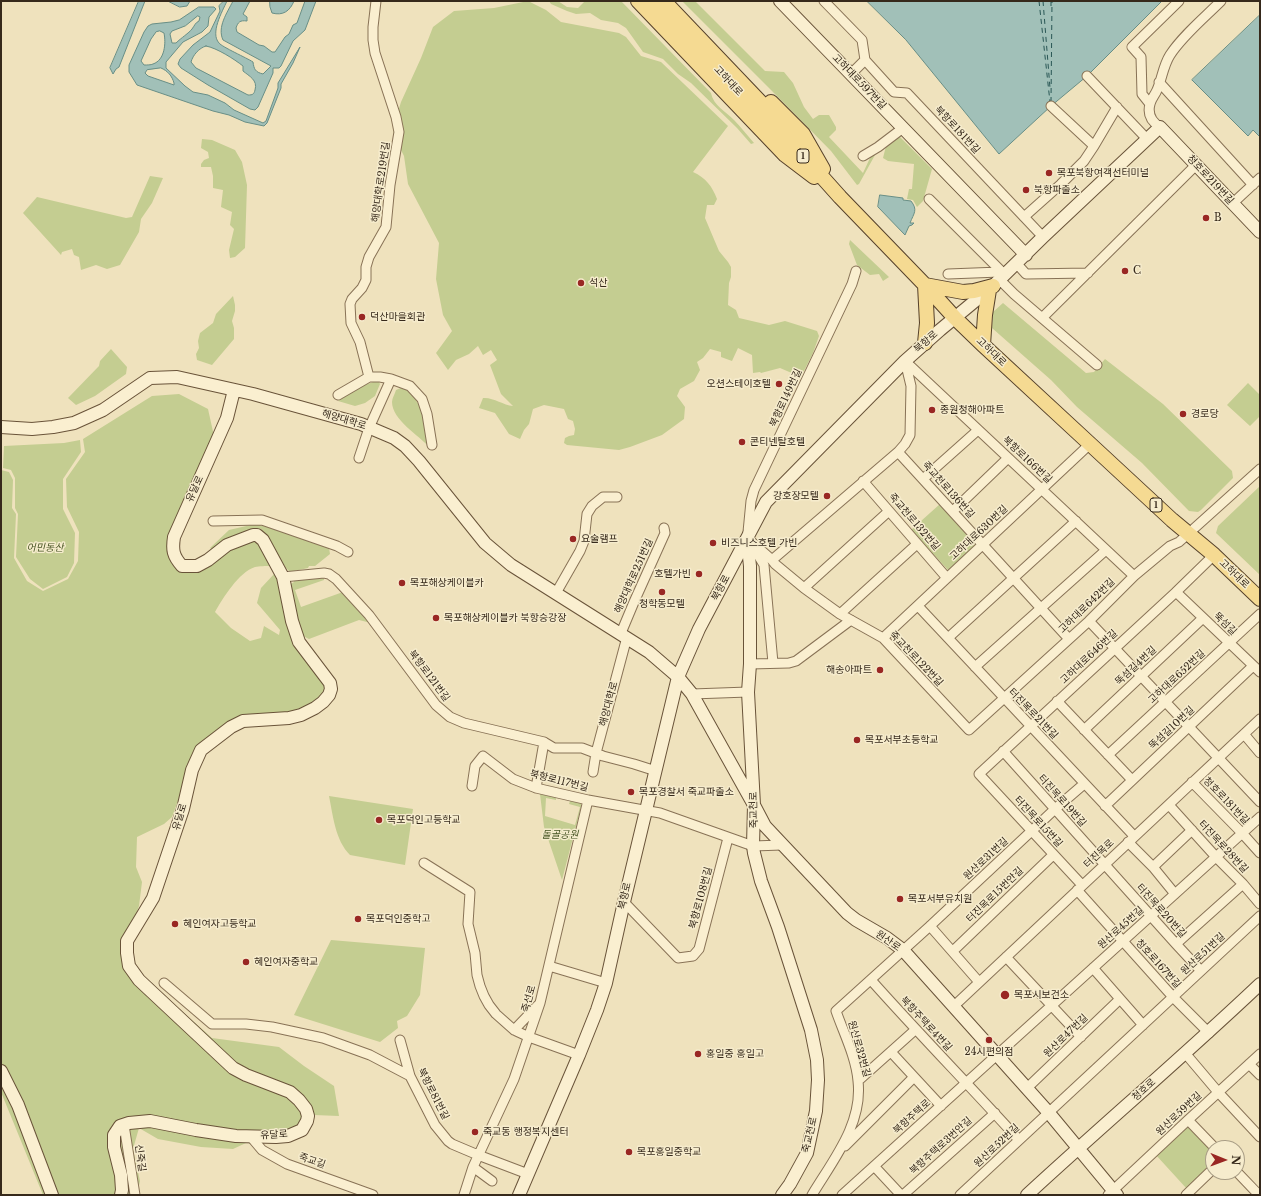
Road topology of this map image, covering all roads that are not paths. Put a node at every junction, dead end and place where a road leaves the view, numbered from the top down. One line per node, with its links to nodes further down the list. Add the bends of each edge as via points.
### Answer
1 (376, 1): 44 (street, 해양대학로219번길, via 373,27 375,53 399,132 386,227 369,257 366,280 350,304 351,322 360,342)
2 (638, 1): 25 (main road, via 785,155)
3 (652, 1): 22 (main road, 고하대로 / 1, via 760,116)
4 (664, 1): 22 (main road, 고하대로 / 1, via 767,110)
5 (676, 1): 25 (main road, via 802,134)
6 (780, 1): 11 (street, 고하대로597번길)
7 (824, 1): 10 (street, via 862,40)
8 (1179, 1): 14 (street, via 1132,48 1141,57 1142,94)
9 (1221, 1): 13 (street, via 1170,55)
10 (865, 60): 11 (street); 28 (street, 북항로181번길, via 894,92 907,93)
11 (851, 74): 18 (street, 고하대로597번길)
12 (1087, 76): 16 (street)
13 (1159, 82): 14 (street); 24 (street)
14 (1150, 104): 17 (street, via 1153,122)
15 (1051, 106): 20 (street)
16 (1117, 107): 19 (street); 20 (street)
17 (1160, 127): 19 (street, 북항로); 23 (street, 청호로219번길)
18 (903, 128): 21 (street); 31 (street, 고하대로597번길)
19 (1147, 139): 30 (street, 북항로)
20 (1094, 146): 28 (street, via 1084,161)
21 (863, 156)
22 (806, 159): 25 (main road, 고하대로 / 1)
23 (1196, 165): 27 (street, 청호로219번길); 34 (street)
24 (1257, 181): 27 (street)
25 (840, 197): 37 (main road, 고하대로 / 1)
26 (929, 199): 36 (street)
27 (1233, 204): 29 (street, 청호로219번길)
28 (1024, 217): 30 (street, 북항로181번길)
29 (1260, 232)
30 (1043, 237): 31 (street, 북항로)
31 (1026, 255): 32 (street, 북항로)
32 (1017, 264): 34 (street, via 1026,274); 36 (street, 북항로)
33 (856, 271): 67 (street, 북항로149번길, via 754,490)
34 (1088, 273): 39 (street)
35 (948, 274): 36 (street)
36 (997, 281): 37 (main road, via 974,291 963,292); 38 (street, 북항로); 39 (street); 41 (main road, via 985,315)
37 (925, 285): 38 (main road, 고하대로 / 1); 40 (main road)
38 (955, 318): 40 (street, 북항로); 41 (main road, 고하대로 / 1)
39 (1042, 318): 43 (street)
40 (925, 343): 42 (street, 북항로)
41 (984, 345): 51 (main road, 고하대로 / 1)
42 (905, 361): 50 (street, 북항로166번길); 53 (street, via 911,386 910,435); 67 (street, 북항로, via 766,502)
43 (1097, 365)
44 (369, 377): 45 (street); 47 (street)
45 (391, 379): 49 (street); 52 (street, via 410,386 422,399)
46 (234, 390): 48 (street, 해양대학로, via 177,376 150,378 103,410 74,423 32,429); 49 (street, 해양대학로); 75 (street, 유달로, via 228,418 176,530 172,547 176,559 182,566 198,566 228,545 253,534 257,535 263,540)
47 (338, 395)
48 (1, 427)
49 (369, 428): 54 (street); 80 (street, 해양대학로, via 394,438 412,454 485,543 511,565)
50 (978, 430): 55 (street, 북항로166번길); 57 (street)
51 (1090, 444): 59 (street, 고하대로630번길); 66 (main road, 고하대로 / 1)
52 (432, 445)
53 (898, 452): 57 (street, 죽교천로136번길); 58 (street)
54 (358, 458)
55 (1008, 458): 59 (street, 북항로166번길); 62 (street)
56 (1260, 469): 66 (street)
57 (923, 479): 62 (street, 죽교천로136번길)
58 (863, 481): 61 (street, 죽교천로132번길); 73 (street)
59 (1042, 489): 64 (street, 북항로166번길); 69 (street, 고하대로630번길)
60 (617, 497): 80 (street, via 603,497 592,506 587,514 580,552)
61 (889, 511): 68 (street, 죽교천로132번길); 78 (street)
62 (953, 511): 69 (street, 죽교천로136번길)
63 (213, 521): 71 (street, via 262,520)
64 (1076, 521): 70 (street, 북항로166번길); 77 (street)
65 (664, 528): 89 (street, 해양대학로251번길, via 665,533 634,602)
66 (1188, 534): 72 (main road, 고하대로 / 1); 74 (street, 고하대로642번길)
67 (747, 538): 73 (street, 죽교천로122번길); 95 (street, via 764,565); 96 (street, 죽교천로, via 750,566); 100 (street, 북항로, via 699,629)
68 (917, 544): 76 (street, 죽교천로132번길); 84 (street)
69 (983, 544): 76 (street, 고하대로630번길); 77 (street, 죽교천로136번길)
70 (1106, 550): 74 (street, 북항로166번길); 83 (street)
71 (348, 552)
72 (1214, 555): 79 (street, 고하대로646번길); 81 (main road, 고하대로 / 1)
73 (772, 560): 78 (street, 죽교천로122번길)
74 (1134, 576): 88 (street, 고하대로642번길)
75 (282, 577): 111 (street, 북항로121번길, via 324,573 336,579 369,615 436,705 450,718); 198 (street, 유달로, via 299,642 330,683 329,695 315,708 301,715 243,721 201,750 192,770 183,809 153,898 127,941 129,966 139,980 233,1068 290,1092 306,1109 308,1121 302,1130 288,1136)
76 (947, 578): 82 (street, 고하대로630번길)
77 (1014, 578): 83 (street, 죽교천로136번길); 91 (street)
78 (804, 588): 84 (street, 죽교천로122번길)
79 (1176, 592): 86 (street, 뚝섬길); 94 (street, 고하대로646번길)
80 (556, 593): 89 (street, 해양대학로)
81 (1260, 599)
82 (918, 606): 90 (street, 고하대로630번길); 91 (street, 터진목로21번길)
83 (1041, 608): 92 (street, 죽교천로136번길); 97 (street)
84 (840, 614): 87 (street, 죽교천로122번길)
85 (1260, 614): 93 (street, 고하대로652번길)
86 (1203, 618): 93 (street, 뚝섬길); 99 (street, 뚝섬길4번길)
87 (851, 620): 90 (street, 죽교천로122번길); 95 (street, via 796,661)
88 (1089, 621): 92 (street, 고하대로642번길); 94 (street)
89 (624, 635): 100 (street, 해양대학로); 113 (street, 해양대학로)
90 (883, 638): 103 (street, 죽교천로122번길, via 969,730)
91 (948, 638): 97 (street, 터진목로21번길)
92 (1069, 639): 103 (street, 고하대로642번길)
93 (1230, 643): 98 (street, 뚝섬길); 105 (street, 고하대로652번길)
94 (1115, 648): 99 (street); 104 (street, 고하대로646번길)
95 (773, 663): 96 (street)
96 (750, 664): 101 (street, 죽교천로)
97 (975, 667): 103 (street, 터진목로21번길)
98 (1257, 669): 108 (street, 뚝섬길10번길)
99 (1142, 676): 105 (street); 109 (street, 뚝섬길4번길)
100 (678, 677): 102 (street, 원산로); 117 (street, 북항로)
101 (748, 692): 102 (street); 127 (street, 죽교천로)
102 (692, 694): 127 (street, 원산로)
103 (1004, 698): 107 (street, 터진목로21번길)
104 (1057, 702): 107 (street, 고하대로646번길); 109 (street)
105 (1166, 702): 108 (street); 115 (street, 고하대로652번길)
106 (1260, 719): 110 (street, 터진목로)
107 (1030, 726): 112 (street, 고하대로646번길); 122 (street, 터진목로21번길)
108 (1189, 727): 116 (street); 120 (street, 뚝섬길10번길)
109 (1084, 730): 115 (street)
110 (1244, 734): 114 (street); 116 (street, 터진목로)
111 (544, 742): 113 (street, 북항로121번길, via 554,748 582,748); 124 (street)
112 (1003, 751): 119 (street, 고하대로646번길); 130 (street, 터진목로19번길)
113 (596, 753): 117 (street, 북항로121번길); 118 (street, 해양대학로)
114 (1260, 753)
115 (1108, 755): 120 (street)
116 (1218, 758): 121 (street, 터진목로); 126 (street)
117 (656, 771): 131 (street, 북항로)
118 (593, 772)
119 (979, 774): 134 (street, 터진목로15번길)
120 (1132, 780): 129 (street, 뚝섬길10번길)
121 (1192, 782): 128 (street, 터진목로); 135 (street, 청호로181번길)
122 (1084, 784): 129 (street, 터진목로21번길); 130 (street, 원산로31번길)
123 (472, 786): 124 (street, 북항로117번길, via 475,766 483,756 513,779)
124 (536, 788): 125 (street, 북항로117번길)
125 (588, 800): 131 (street, 북항로117번길); 159 (street, 죽선로)
126 (1260, 802)
127 (754, 805): 138 (street, 원산로, via 765,826); 139 (street, 죽교천로)
128 (1169, 805): 133 (street, 터진목로28번길); 137 (street, 터진목로)
129 (1105, 806): 137 (street, 터진목로21번길)
130 (1055, 809): 134 (street, 원산로31번길); 144 (street, 터진목로19번길)
131 (646, 810): 136 (street); 149 (street, 북항로)
132 (1260, 817): 135 (street, 원산로45번길)
133 (1192, 830): 142 (street, 터진목로28번길); 145 (street)
134 (1032, 831): 141 (street, 터진목로15번길); 153 (street, 원산로31번길)
135 (1242, 833): 140 (street, 청호로181번길); 142 (street, 원산로45번길)
136 (728, 838): 139 (street); 149 (street, 북항로108번길, via 699,949 693,956 678,958)
137 (1131, 839): 144 (street, 터진목로); 145 (street, 터진목로21번길)
138 (782, 845): 139 (street); 156 (street, 원산로, via 847,913)
139 (753, 846): 218 (street, 죽교천로, via 761,881 798,986 817,1060 816,1104 807,1153)
140 (1260, 853)
141 (1053, 854): 147 (street, 터진목로15번길); 157 (street, 터진목로15번안길)
142 (1216, 857): 146 (street, 터진목로28번길); 148 (street, 원산로45번길)
143 (424, 863): 173 (street, via 470,892 468,924 480,986 493,1010)
144 (1104, 865): 147 (street, 터진목로); 151 (street, 터진목로20번길)
145 (1153, 867): 148 (street, 터진목로21번길)
146 (1243, 884): 150 (street, 터진목로28번길); 155 (street)
147 (1079, 888): 154 (street, 청호로167번길); 158 (street, 터진목로)
148 (1175, 894): 151 (street, 원산로45번길)
149 (624, 902): 163 (street, 북항로)
150 (1260, 904)
151 (1151, 916): 154 (street, 원산로45번길); 155 (street, 터진목로20번길)
152 (1260, 916): 161 (street, 원산로51번길)
153 (930, 926): 156 (street, 원산로31번길); 157 (street)
154 (1123, 941): 160 (street, 원산로45번길); 167 (street, 청호로167번길)
155 (1176, 944): 161 (street, 터진목로20번길)
156 (903, 950): 162 (street, 원산로32번길); 170 (street, 원산로)
157 (953, 951): 164 (street)
158 (1006, 957): 164 (street, 터진목로); 171 (street)
159 (549, 966): 163 (street); 169 (street, 죽선로)
160 (1093, 968): 168 (street); 171 (street, 원산로45번길)
161 (1201, 971): 167 (street, 원산로51번길)
162 (870, 980): 174 (street, 북항주택로4번길); 189 (street, 원산로32번길, via 836,1011)
163 (606, 982): 182 (street, 북항로)
164 (979, 982): 170 (street, 터진목로)
165 (164, 983): 187 (street, via 212,1024 272,1027 323,1038 370,1055)
166 (1260, 984): 175 (street, 청호로)
167 (1173, 997): 172 (street, 원산로51번길); 175 (street, 청호로167번길)
168 (1120, 999): 172 (street); 177 (street, 원산로47번길)
169 (540, 1003): 173 (street); 176 (street, 죽선로)
170 (954, 1006): 183 (street, 원산로)
171 (1052, 1006): 177 (street); 183 (street, 원산로45번길)
172 (1143, 1025): 195 (street, 원산로51번길)
173 (514, 1030): 176 (street)
174 (915, 1030): 179 (street); 190 (street, 북항주택로4번길)
175 (1209, 1033): 180 (street, 청호로)
176 (529, 1037): 182 (street); 204 (street, 죽선로, via 514,1079)
177 (1081, 1037): 191 (street, 원산로47번길)
178 (400, 1040): 187 (street, 북항로81번길)
179 (891, 1052): 188 (street); 189 (street)
180 (1185, 1053): 192 (street); 202 (street, 청호로)
181 (1260, 1054): 184 (street, 원산로59번길)
182 (579, 1055): 207 (street, 북항로)
183 (996, 1056): 190 (street, 북항주택로); 191 (street, 원산로)
184 (1249, 1064): 186 (street); 192 (street, 원산로59번길)
185 (1, 1071): 212 (street, via 18,1105)
186 (1260, 1075)
187 (410, 1076): 204 (street, 북항로81번길, via 435,1125 448,1141)
188 (914, 1078): 193 (street); 203 (street)
189 (858, 1081): 203 (street, 원산로32번길, via 858,1107)
190 (966, 1083): 193 (street, 북항주택로); 194 (street, 북항주택로4번길)
191 (1026, 1089): 195 (street, 원산로)
192 (1218, 1092): 196 (street, 원산로59번길); 199 (street)
193 (941, 1106): 205 (street, 북항주택로)
194 (995, 1113): 200 (street, 북항주택로4번길); 221 (street, 북항주택로3번안길)
195 (1049, 1113): 200 (street, 원산로52번길); 202 (street, 원산로)
196 (1188, 1120): 201 (street); 211 (street, 원산로59번길)
197 (124, 1125): 198 (street, 유달로, via 150,1121); 213 (street, via 120,1126 114,1136 121,1175); 214 (street, 신죽길)
198 (251, 1137): 215 (street, 죽교길, via 262,1150 287,1164)
199 (1260, 1137)
200 (1019, 1140): 222 (street, 원산로52번길)
201 (1207, 1140)
202 (1078, 1148): 211 (street, 원산로); 223 (street, 청호로)
203 (839, 1152): 219 (street, 원산로32번길)
204 (478, 1155): 206 (street, 죽선로); 207 (street, 북항로81번길)
205 (874, 1166): 220 (street, 북항주택로); 221 (street)
206 (473, 1167): 210 (street); 216 (street, 죽선로)
207 (528, 1174): 217 (street, 북항로)
208 (1205, 1177): 224 (street)
209 (1244, 1180): 225 (street)
210 (492, 1181)
211 (1113, 1194)
212 (52, 1195)
213 (120, 1195)
214 (135, 1195)
215 (373, 1195)
216 (464, 1195)
217 (519, 1195)
218 (782, 1195)
219 (812, 1195)
220 (842, 1195)
221 (902, 1195)
222 (960, 1195)
223 (1028, 1195)
224 (1186, 1195)
225 (1258, 1195)

